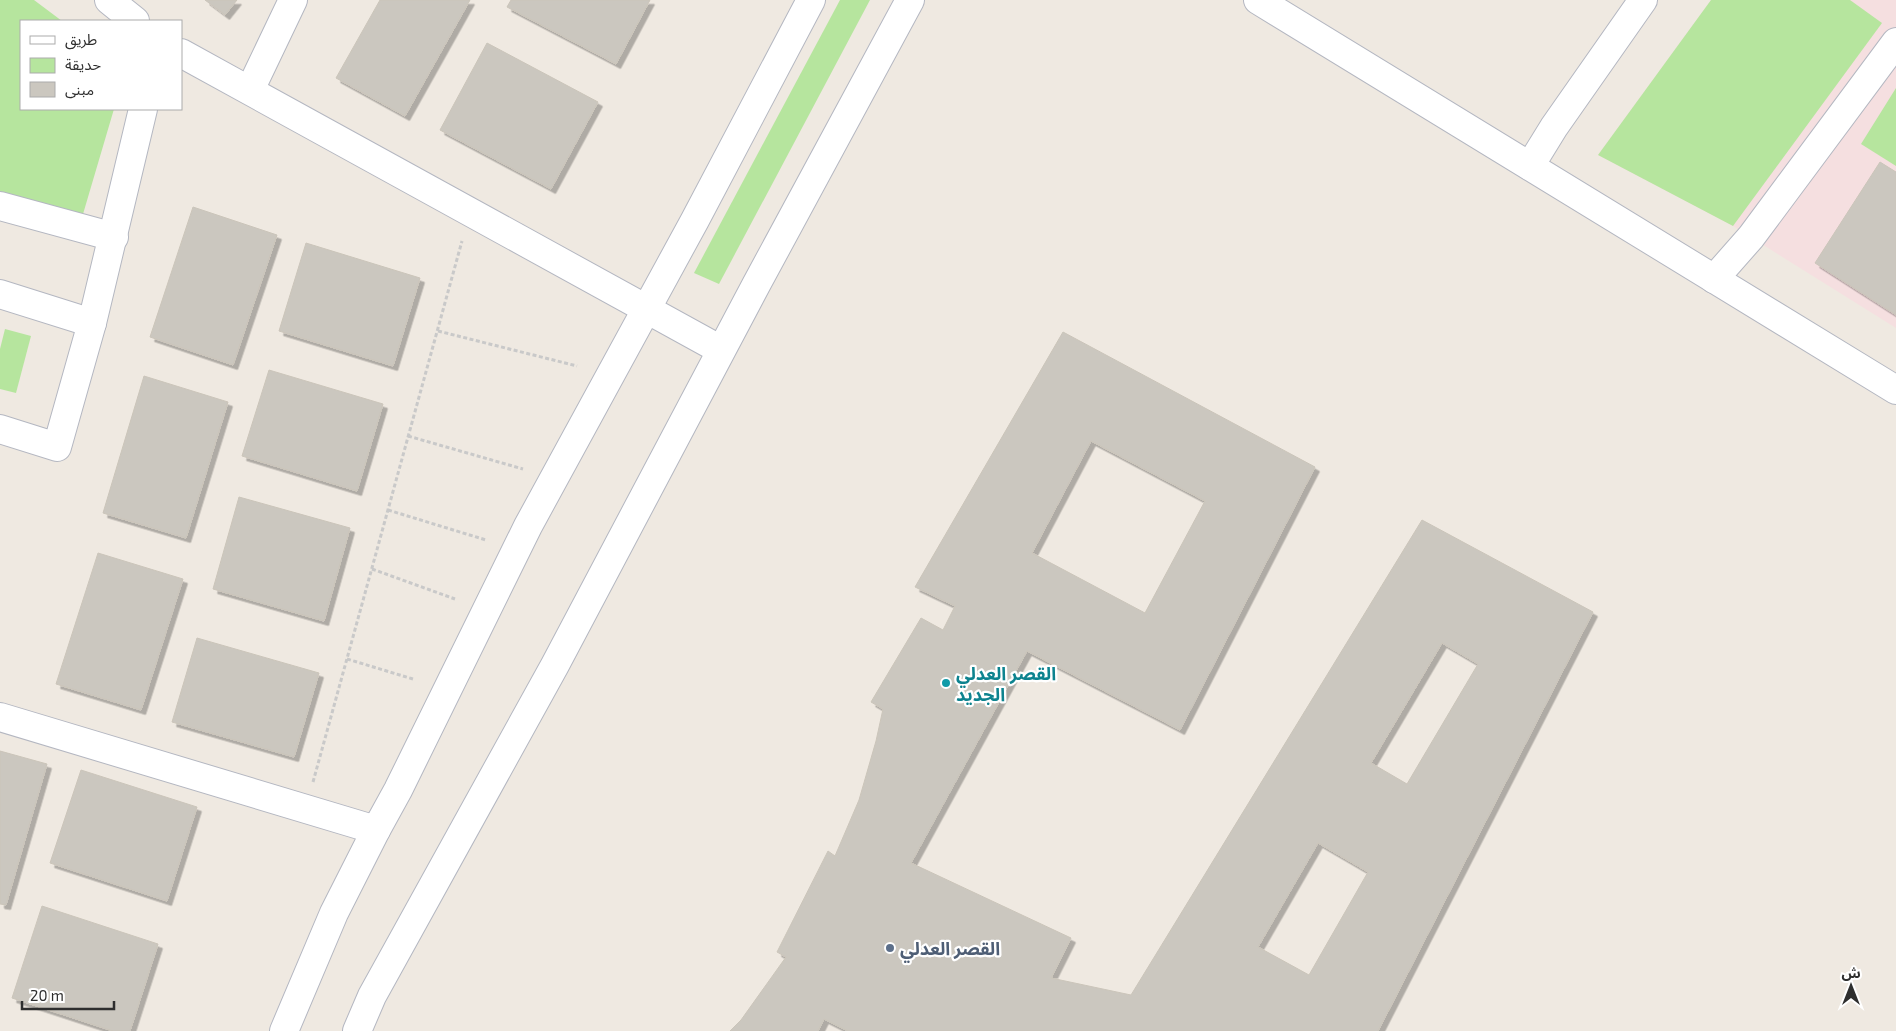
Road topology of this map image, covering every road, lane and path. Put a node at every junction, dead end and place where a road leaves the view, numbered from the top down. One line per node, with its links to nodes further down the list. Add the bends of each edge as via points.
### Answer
1 (109, 0): 7 (street)
2 (293, 0): 10 (street)
3 (811, 0): 18 (street)
4 (910, 0): 21 (street)
5 (1258, 0): 12 (street)
6 (1643, 0): 12 (street)
7 (133, 20)
8 (1896, 42): 16 (street, via 1751,236)
9 (182, 54): 10 (street)
10 (250, 90): 14 (street)
11 (143, 110): 15 (street)
12 (1530, 166): 16 (street)
13 (0, 206): 15 (street)
14 (470, 212): 18 (street); 20 (path)
15 (114, 237): 19 (street)
16 (1714, 279): 23 (street)
17 (0, 294): 19 (street)
18 (646, 308): 21 (street); 35 (street, via 528,526)
19 (92, 323): 24 (street, via 57,447)
20 (438, 331): 22 (path); 25 (path)
21 (722, 350): 37 (street, via 555,665 372,996)
22 (577, 366)
23 (1896, 390)
24 (0, 428)
25 (408, 436): 26 (path); 27 (path)
26 (523, 469)
27 (388, 510): 28 (path); 29 (path)
28 (486, 540)
29 (372, 570): 30 (path); 31 (path)
30 (455, 599)
31 (347, 659): 32 (path); 34 (path)
32 (413, 679)
33 (0, 717): 34 (street)
34 (306, 809): 35 (street)
35 (376, 830): 36 (street, via 334,913)
36 (284, 1031)
37 (357, 1031)

